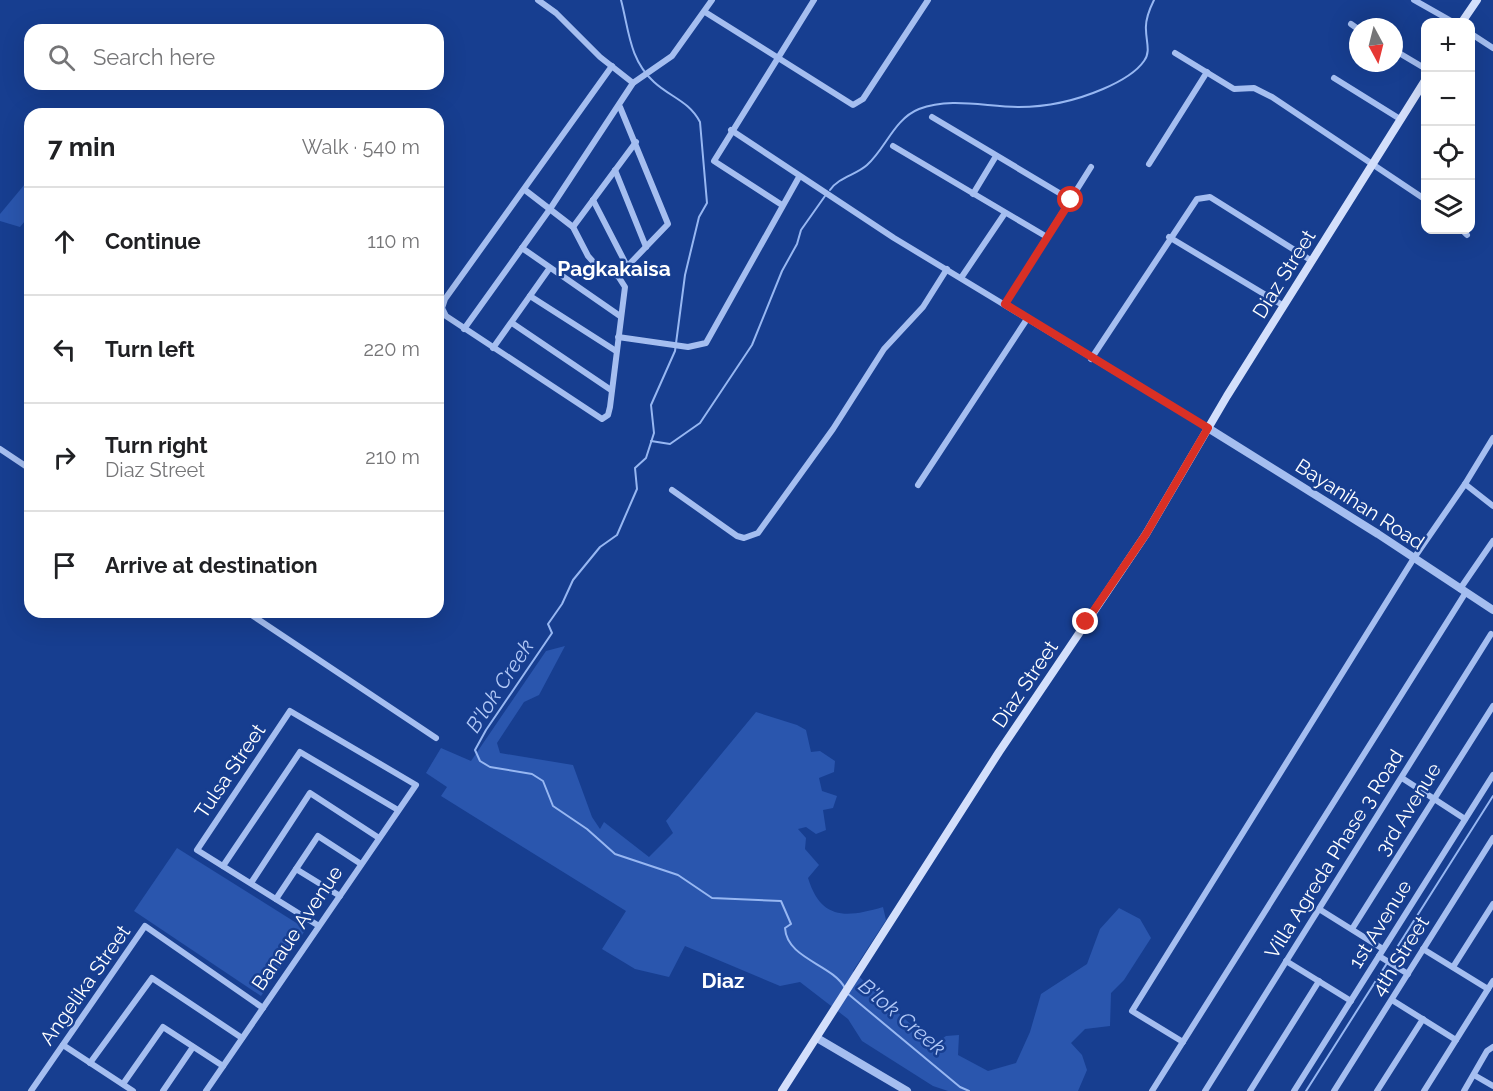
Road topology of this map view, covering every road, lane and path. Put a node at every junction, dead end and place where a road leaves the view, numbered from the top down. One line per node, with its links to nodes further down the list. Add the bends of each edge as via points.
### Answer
1 (538, 0): 15 (street)
2 (712, 0): 7 (street)
3 (814, 0): 14 (street)
4 (928, 0): 14 (street, via 856,104 847,103)
5 (1414, 0): 8 (street)
6 (1477, 0): 9 (main road)
7 (705, 12): 14 (street); 19 (street, via 672,56)
8 (1446, 18)
9 (1465, 18)
10 (1475, 36): 11 (street)
11 (1493, 48)
12 (1175, 53): 17 (street)
13 (1403, 56): 16 (street)
14 (776, 59): 24 (street)
15 (612, 66): 19 (street); 33 (street)
16 (1421, 67)
17 (1207, 72): 28 (street, via 1234,89 1259,90); 29 (street)
18 (1334, 78): 23 (street)
19 (633, 83): 21 (street)
20 (1421, 85): 23 (main road, Diaz Street)
21 (620, 107): 25 (street); 39 (street)
22 (932, 117): 27 (street)
23 (1400, 119): 28 (main road, Diaz Street)
24 (730, 130): 32 (street); 38 (street, via 714,161)
25 (636, 142): 31 (street); 45 (street, via 668,220 666,228)
26 (893, 146): 34 (street)
27 (996, 156): 34 (street); 37 (street)
28 (1373, 162): 35 (street); 46 (main road, Diaz Street)
29 (1149, 164)
30 (1091, 167): 37 (street)
31 (615, 170): 36 (street); 45 (street)
32 (799, 177): 38 (street); 49 (street)
33 (525, 190): 39 (street); 53 (street)
34 (973, 194): 40 (street)
35 (1421, 197)
36 (593, 200): 41 (street); 47 (street)
37 (1071, 200): 42 (street)
38 (782, 206): 61 (street, via 703,345)
39 (550, 209): 41 (street); 44 (street)
40 (1005, 213): 42 (street); 51 (street)
41 (573, 226): 50 (street, via 596,265)
42 (1047, 237): 54 (street)
43 (1169, 237): 46 (street, via 1190,206 1203,196 1210,197); 55 (street); 64 (street)
44 (522, 248): 48 (street); 60 (street)
45 (646, 248): 47 (street)
46 (1312, 261): 55 (main road, Diaz Street)
47 (627, 266): 50 (street)
48 (549, 269): 52 (street); 57 (street)
49 (947, 269): 51 (street); 72 (street, via 922,307 884,348 828,436 758,533 737,536)
50 (618, 276): 57 (street, via 626,291)
51 (961, 278): 54 (street)
52 (530, 296): 59 (street); 63 (street)
53 (444, 303)
54 (1005, 304): 58 (street)
55 (1284, 306): 66 (main road, Diaz Street)
56 (444, 308): 60 (street, via 446,316)
57 (620, 316): 61 (street)
58 (1027, 319): 64 (street); 71 (street)
59 (512, 323): 62 (street); 65 (street)
60 (464, 328): 62 (street)
61 (618, 338): 63 (street)
62 (493, 348): 65 (street, via 598,418 608,415)
63 (616, 351): 65 (street)
64 (1091, 359): 66 (street)
65 (611, 390)
66 (1208, 428): 75 (street, Bayanihan Road); 114 (main road, Diaz Street, via 1146,534 999,752)
67 (1493, 438): 70 (street)
68 (0, 449): 69 (street)
69 (24, 465)
70 (1465, 484): 73 (street); 75 (street)
71 (918, 485)
72 (672, 490)
73 (1493, 506)
74 (1492, 546): 76 (street)
75 (1414, 558): 76 (street, Bayanihan Road); 116 (street, via 1132,1011)
76 (1463, 590): 77 (street, Bayanihan Road); 116 (street)
77 (1493, 610)
78 (256, 618): 81 (street)
79 (1491, 634): 83 (street, Villa Agreda Phase 3 Road)
80 (1493, 706): 85 (street, 3rd Avenue)
81 (436, 738)
82 (1493, 775): 87 (street, 1st Avenue)
83 (1402, 778): 85 (street); 97 (street, Villa Agreda Phase 3 Road)
84 (416, 784): 86 (street, Banaue Avenue); 91 (street, Tulsa Street, via 290,711 197,850)
85 (1433, 799): 87 (street); 99 (street, 3rd Avenue)
86 (398, 810): 88 (street, Banaue Avenue); 91 (street, via 300,752)
87 (1465, 819): 100 (street, 1st Avenue)
88 (379, 838): 90 (street, Banaue Avenue); 93 (street, via 310,793)
89 (1493, 838): 101 (street, 4th Street)
90 (362, 864): 92 (street, via 318,836); 94 (street, Banaue Avenue)
91 (223, 866): 93 (street, Tulsa Street)
92 (296, 869): 94 (street); 95 (street)
93 (251, 883): 95 (street, Tulsa Street)
94 (340, 896): 98 (street, Banaue Avenue)
95 (276, 899): 98 (street, Tulsa Street)
96 (1493, 904): 104 (street)
97 (1319, 909): 99 (street); 103 (street, Villa Agreda Phase 3 Road)
98 (319, 926): 111 (street, Banaue Avenue)
99 (1352, 929): 100 (street)
100 (1383, 949): 102 (street, 1st Avenue)
101 (1423, 949): 104 (street); 105 (street, 4th Street)
102 (1385, 959): 105 (street); 110 (street, 1st Avenue)
103 (1286, 961): 106 (street); 132 (street, Villa Agreda Phase 3 Road)
104 (1453, 967): 108 (street)
105 (1408, 974): 109 (street, 4th Street)
106 (1319, 981): 110 (street); 133 (street)
107 (1493, 981): 108 (street)
108 (1488, 989): 115 (street)
109 (1392, 1000): 112 (street); 135 (street, 4th Street)
110 (1351, 1001): 134 (street, 1st Avenue)
111 (263, 1008): 113 (street, Banaue Avenue); 117 (street, Angelika Street, via 145,926)
112 (1423, 1019): 115 (street); 136 (street)
113 (243, 1038): 120 (street, via 152,978); 121 (street, Banaue Avenue)
114 (817, 1038): 129 (main road, Diaz Street); 130 (street)
115 (1456, 1040): 137 (street)
116 (1183, 1042): 131 (street)
117 (63, 1045): 120 (street); 125 (street, Angelika Street)
118 (193, 1047): 121 (street); 123 (street, via 163,1027); 127 (street)
119 (1493, 1047): 122 (street)
120 (90, 1063): 123 (street)
121 (223, 1066): 128 (street, Banaue Avenue)
122 (1474, 1075): 124 (street); 138 (street)
123 (123, 1084): 126 (street)
124 (1493, 1086)
125 (31, 1091)
126 (133, 1091)
127 (163, 1091)
128 (207, 1091)
129 (782, 1091)
130 (907, 1091)
131 (1152, 1091)
132 (1205, 1091)
133 (1250, 1091)
134 (1294, 1091)
135 (1334, 1091)
136 (1377, 1091)
137 (1424, 1091)
138 (1464, 1091)

